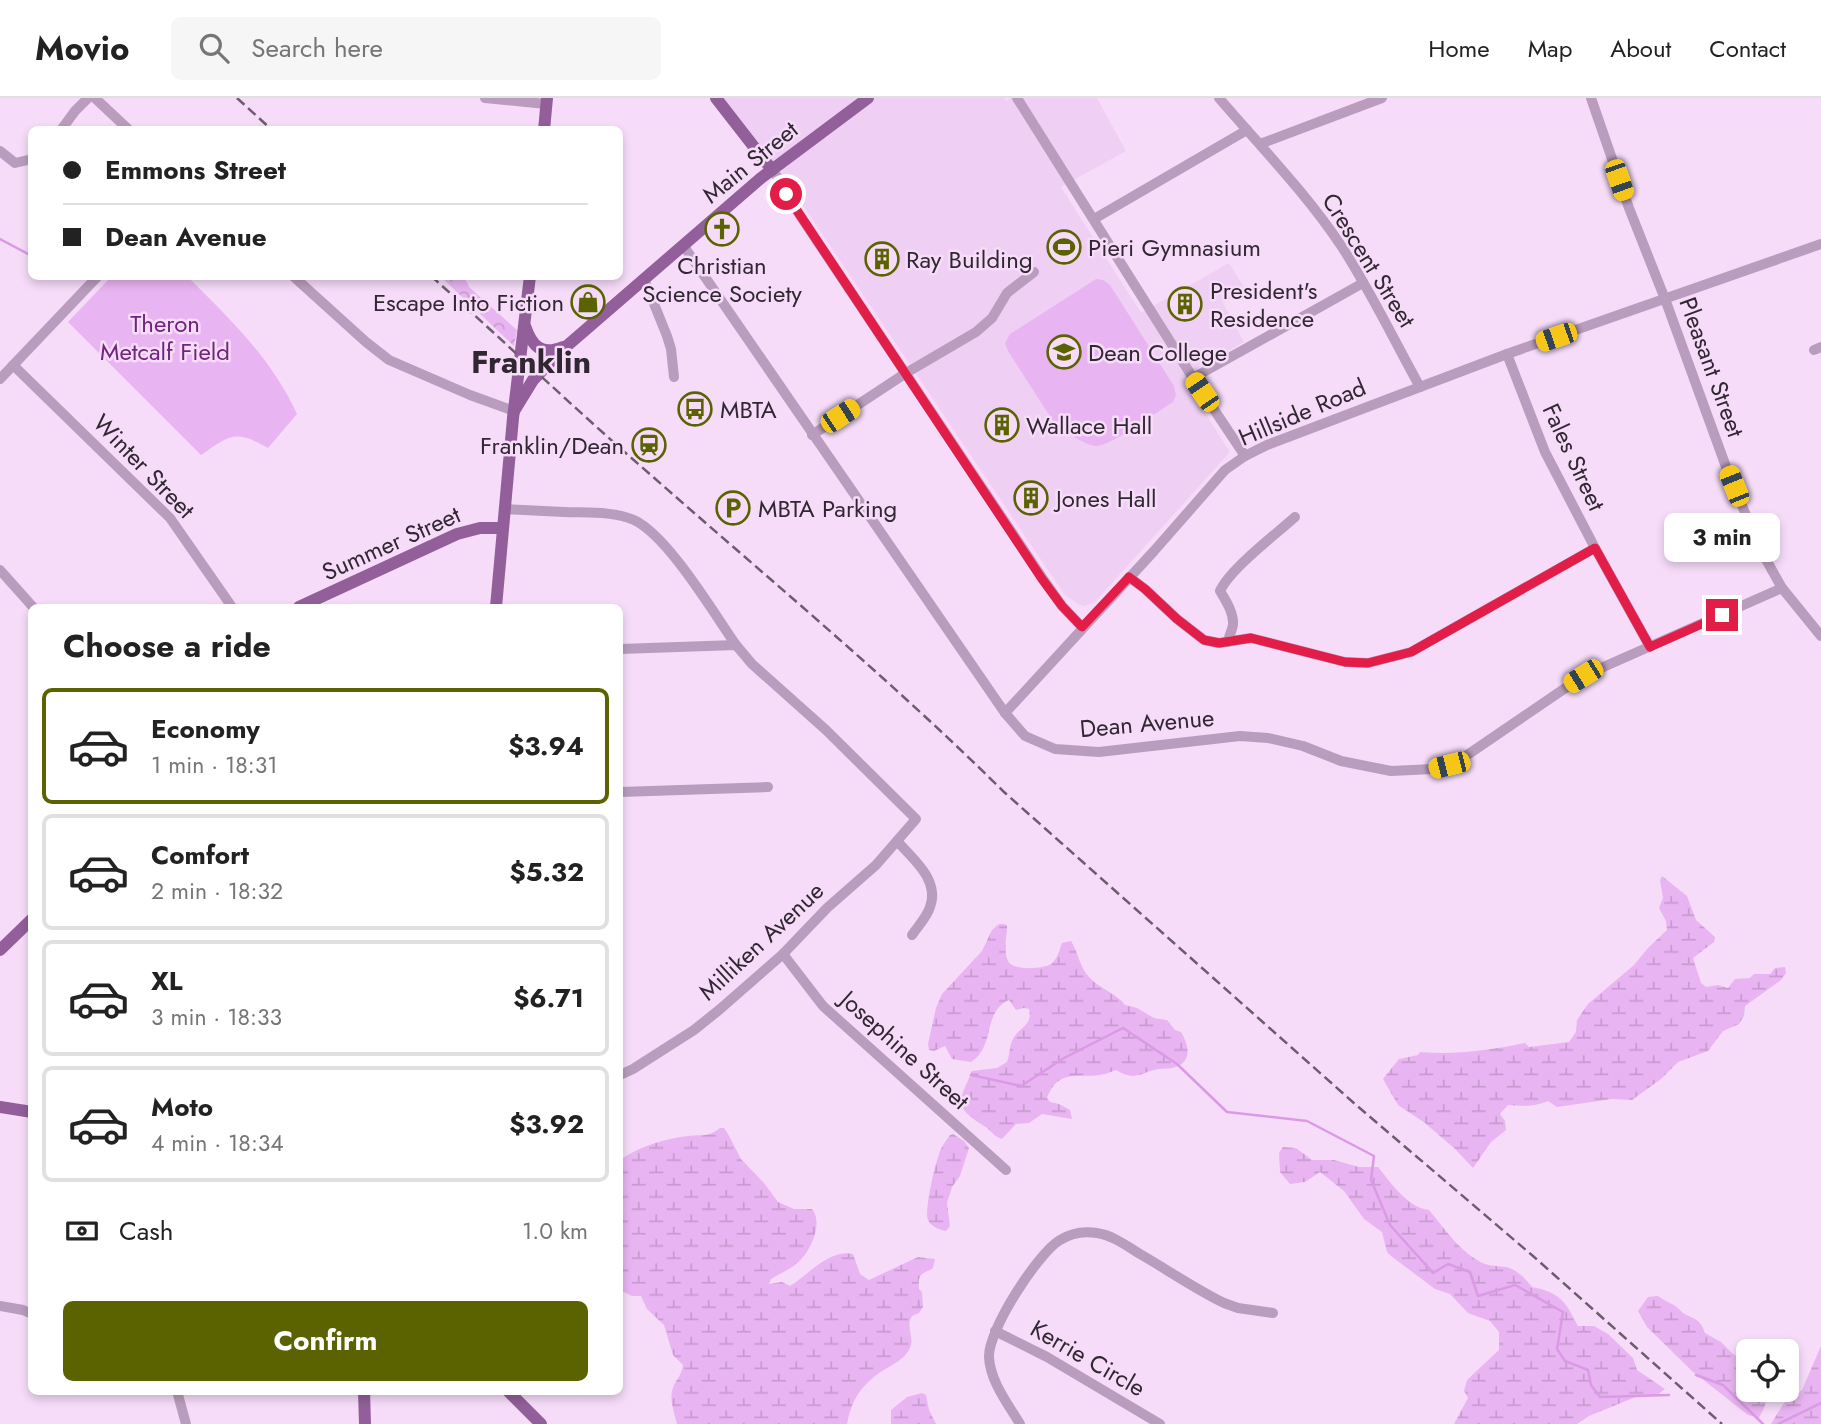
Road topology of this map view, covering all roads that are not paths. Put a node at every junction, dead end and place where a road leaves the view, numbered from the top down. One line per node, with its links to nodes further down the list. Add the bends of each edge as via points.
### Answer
1 (88, 98): 11 (street)
2 (95, 98): 12 (street)
3 (485, 98): 10 (street)
4 (716, 98): 18 (main road)
5 (868, 98): 18 (main road, Main Street)
6 (1017, 98): 19 (street)
7 (1219, 98): 14 (street, Crescent Street)
8 (1382, 98): 15 (street)
9 (1591, 98): 28 (street, Pleasant Street)
10 (546, 101): 13 (main road)
11 (64, 126)
12 (125, 126)
13 (544, 126)
14 (1247, 130): 15 (street, Crescent Street); 19 (street)
15 (1259, 144): 27 (street, Crescent Street, via 1312,206)
16 (0, 151): 17 (street, via 15,163)
17 (28, 160)
18 (772, 170): 21 (main road, Main Street); 33 (street)
19 (1094, 219): 35 (street)
20 (1821, 244): 28 (street, Hillside Road)
21 (683, 245): 23 (main road, Main Street); 39 (street, Dean Avenue)
22 (1034, 272): 33 (street, via 1007,293 992,318 976,331)
23 (644, 279): 30 (main road, Main Street); 34 (street, via 667,336)
24 (94, 280): 32 (street)
25 (297, 280): 38 (street, via 389,360)
26 (530, 280): 29 (main road)
27 (1363, 282): 35 (street); 37 (street, Crescent Street)
28 (1665, 299): 31 (street, Hillside Road); 47 (street, Pleasant Street, via 1742,509)
29 (525, 326): 30 (main road, via 530,340 542,350); 38 (main road)
30 (569, 345): 38 (main road, Main Street, via 536,376)
31 (1507, 354): 37 (street, Hillside Road); 44 (street, Fales Street, via 1545,452)
32 (13, 365): 36 (street); 49 (street, Winter Street, via 170,518)
33 (906, 373): 39 (street); 52 (street, via 1042,579)
34 (674, 377)
35 (1193, 378): 40 (street)
36 (0, 379)
37 (1420, 387): 40 (street, Hillside Road)
38 (514, 411): 41 (main road)
39 (812, 435): 58 (street, Dean Avenue)
40 (1245, 456): 46 (street, Hillside Road, via 1225,470)
41 (505, 509): 43 (main road); 55 (street, via 590,513 636,521 659,539 681,566)
42 (1295, 517): 54 (street, via 1224,583 1220,591 1233,623)
43 (502, 528): 50 (main road, Summer Street, via 457,534); 51 (main road)
44 (1595, 548): 54 (street, via 1411,652 1368,663 1345,662 1251,638); 56 (street, Fales Street)
45 (0, 570): 48 (street)
46 (1129, 577): 52 (street, Hillside Road); 54 (street, via 1196,635)
47 (1782, 588): 53 (street, Pleasant Street); 56 (street, Dean Avenue)
48 (30, 604)
49 (230, 604)
50 (305, 604)
51 (496, 604)
52 (1082, 627): 58 (street, Hillside Road)
53 (1821, 636)
54 (1228, 642)
55 (736, 645): 57 (street); 61 (street, Milliken Avenue, via 916,819)
56 (1650, 647): 58 (street, Dean Avenue, via 1583,676 1460,760 1420,771 1391,771 1341,761 1297,744 1240,736 1099,752 1055,749 1025,736)
57 (623, 649)
58 (1005, 713)
59 (768, 787): 60 (street)
60 (623, 792)
61 (897, 841): 63 (street, via 927,874 933,891 930,907); 65 (street, Milliken Avenue)
62 (28, 923): 64 (main road)
63 (912, 935)
64 (0, 950)
65 (783, 954): 66 (street, Milliken Avenue, via 694,1030); 69 (street, Josephine Street, via 823,1006)
66 (623, 1073)
67 (0, 1107): 68 (main road)
68 (28, 1111)
69 (1006, 1170)
70 (0, 1306): 71 (street)
71 (28, 1313)
72 (1273, 1313): 73 (street, via 1224,1303 1124,1244 1085,1232 1050,1248)
73 (995, 1331): 80 (street, via 990,1342 991,1371); 81 (street, Kerrie Circle)
74 (178, 1395): 77 (street)
75 (364, 1395): 78 (main road)
76 (512, 1395): 79 (main road)
77 (186, 1424)
78 (365, 1424)
79 (541, 1424)
80 (1020, 1424)
81 (1160, 1424)

